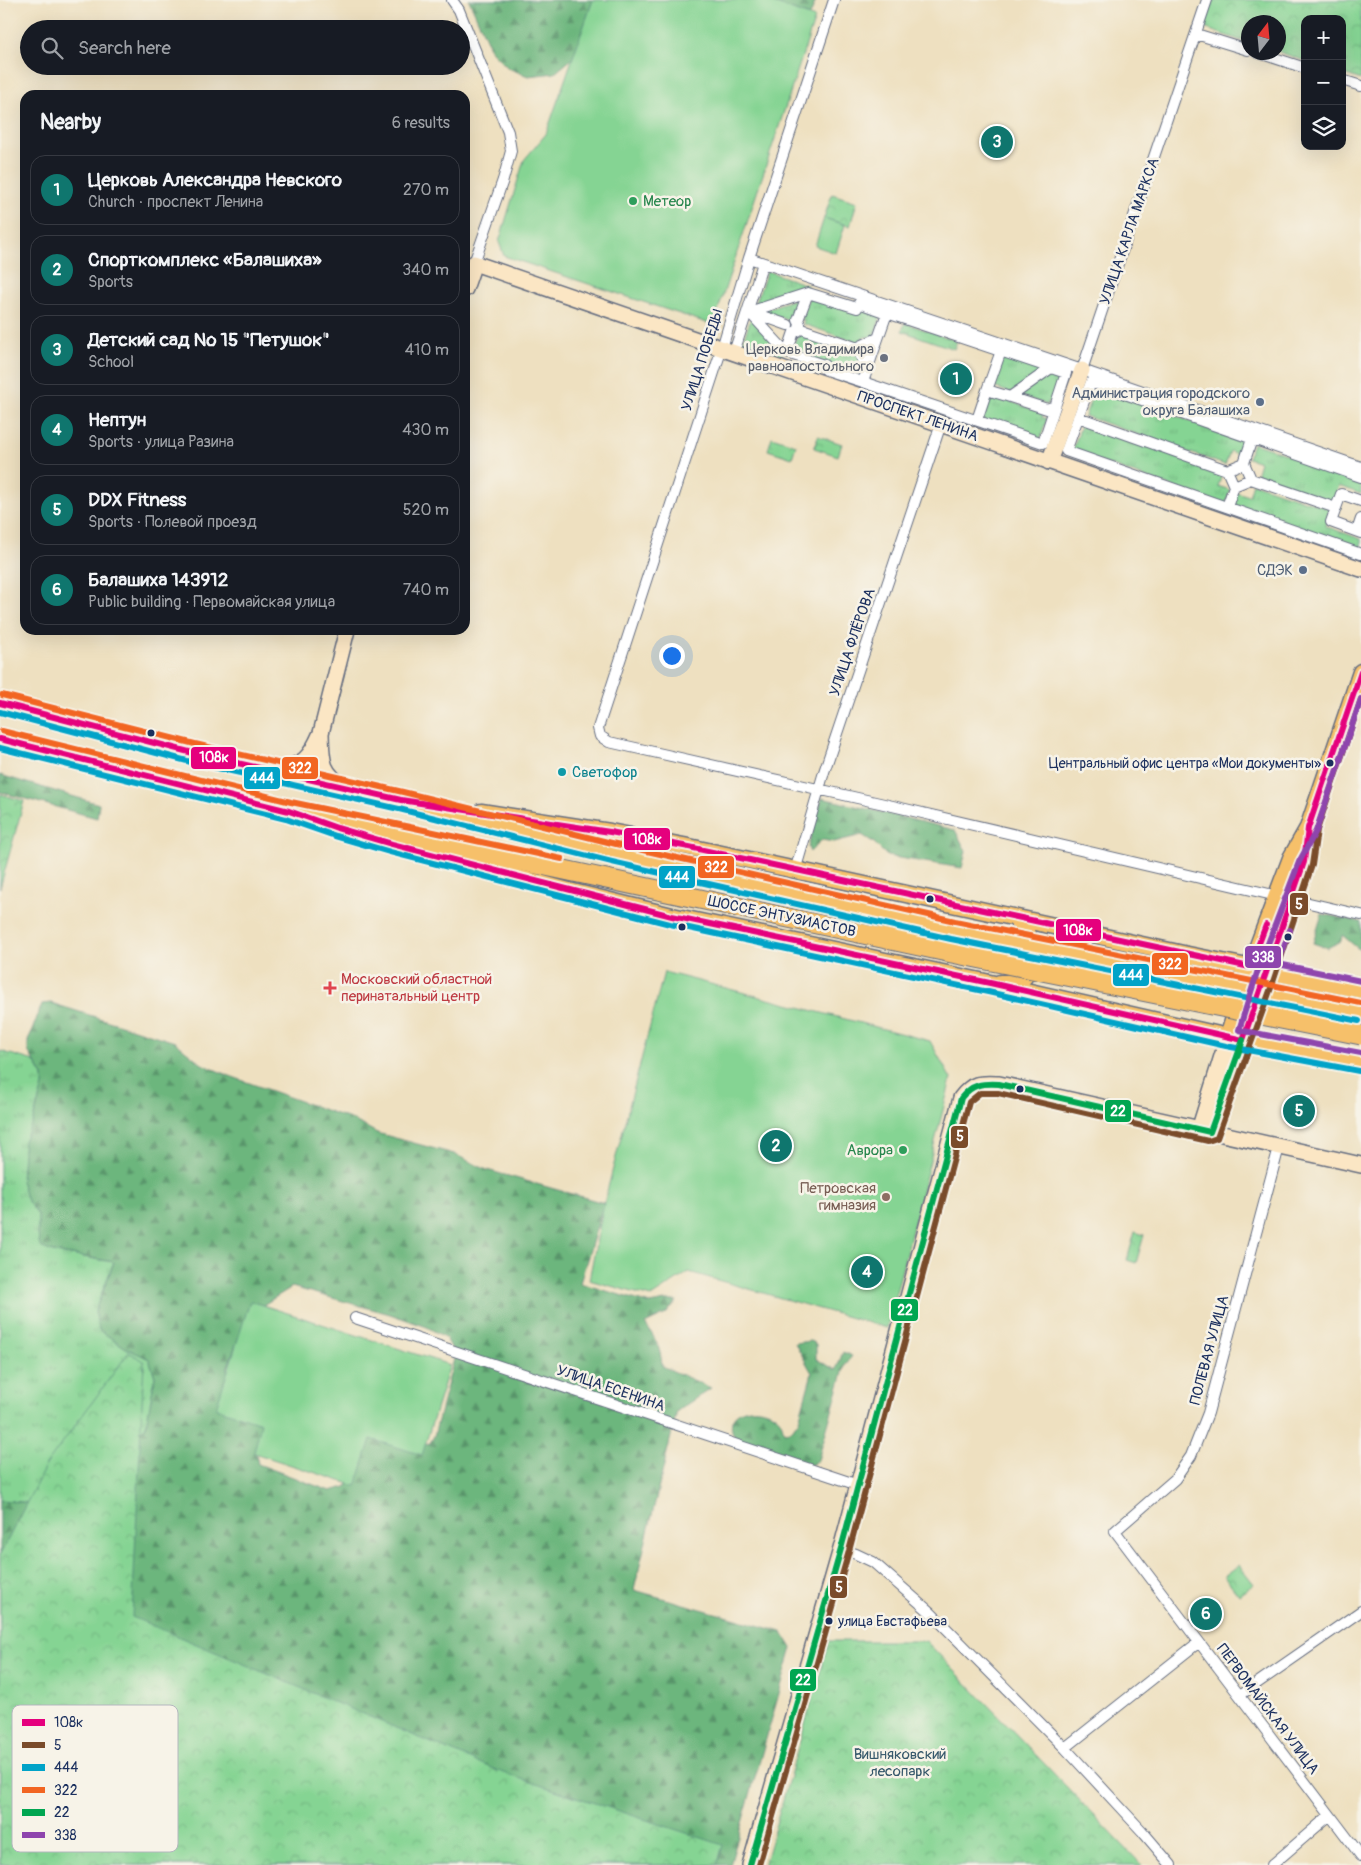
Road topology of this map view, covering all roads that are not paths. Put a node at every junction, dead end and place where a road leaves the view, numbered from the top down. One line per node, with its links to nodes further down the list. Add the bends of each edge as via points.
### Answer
1 (452, 0): 4 (street)
2 (834, 0): 12 (street, УЛИЦА ПОБЕДЫ)
3 (1207, 0): 5 (street, УЛИЦА КАРЛА МАРКСА)
4 (463, 20)
5 (1196, 34): 7 (street); 28 (street, УЛИЦА КАРЛА МАРКСА)
6 (470, 37): 13 (street, via 508,132 511,151)
7 (1241, 48)
8 (1280, 60): 9 (street)
9 (1301, 67)
10 (1346, 81): 11 (street)
11 (1361, 86)
12 (749, 258): 21 (street, УЛИЦА ПОБЕДЫ); 28 (street)
13 (474, 263): 15 (street); 21 (street, ПРОСПЕКТ ЛЕНИНА)
14 (762, 266): 17 (street)
15 (470, 275)
16 (808, 293): 17 (street); 18 (street, via 857,308 859,303); 19 (street)
17 (748, 312): 19 (street); 21 (street); 24 (street)
18 (887, 313): 20 (street); 23 (street)
19 (795, 326): 22 (street); 24 (street)
20 (878, 338): 22 (street); 25 (street)
21 (729, 347): 35 (street, ПРОСПЕКТ ЛЕНИНА); 58 (street, УЛИЦА ПОБЕДЫ, via 598,728 600,736 609,742)
22 (856, 348): 25 (street); 27 (street)
23 (1001, 351): 26 (street); 30 (street)
24 (787, 353): 29 (street)
25 (873, 353): 27 (street)
26 (1051, 368): 31 (street); 32 (street, via 1066,374)
27 (868, 369): 29 (street)
28 (1082, 370): 37 (street, УЛИЦА КАРЛА МАРКСА); 39 (street)
29 (863, 382): 34 (street)
30 (988, 390): 31 (street); 34 (street)
31 (1010, 398): 32 (street)
32 (1051, 411): 34 (street, via 1042,443)
33 (1078, 417): 36 (street, via 1091,382); 40 (street); 45 (street, via 1066,451)
34 (977, 420)
35 (941, 424): 37 (street, ПРОСПЕКТ ЛЕНИНА); 58 (street, УЛИЦА ФЛЁРОВА)
36 (1252, 439): 38 (street); 41 (street)
37 (1049, 462): 50 (street, ПРОСПЕКТ ЛЕНИНА)
38 (1244, 463): 40 (street); 42 (street)
39 (1361, 467)
40 (1227, 470): 43 (street)
41 (1361, 477)
42 (1251, 479): 43 (street); 46 (street)
43 (1234, 486): 45 (street)
44 (1361, 501): 46 (street, via 1341,494)
45 (1227, 507): 49 (street)
46 (1336, 508): 48 (street, via 1331,522)
47 (1361, 519): 48 (street)
48 (1359, 532)
49 (1361, 554)
50 (1361, 569)
51 (346, 635): 54 (street)
52 (1361, 672): 62 (main road, via 1308,828 1304,862)
53 (0, 703): 56 (highway, ШОССЕ ЭНТУЗИАСТОВ)
54 (321, 733): 56 (street, via 309,758); 57 (street, via 324,766 334,780)
55 (0, 739): 60 (highway, ШОССЕ ЭНТУЗИАСТОВ)
56 (276, 772): 57 (highway, ШОССЕ ЭНТУЗИАСТОВ)
57 (346, 787): 59 (highway, ШОССЕ ЭНТУЗИАСТОВ)
58 (818, 790): 61 (street, УЛИЦА ФЛЁРОВА); 62 (street)
59 (401, 800): 61 (main road, via 610,832); 69 (highway, ШОССЕ ЭНТУЗИАСТОВ, bridge, via 614,853 953,930)
60 (288, 811): 67 (main road, via 392,844 663,914); 70 (highway, ШОССЕ ЭНТУЗИАСТОВ, bridge, via 948,952)
61 (795, 871): 64 (main road)
62 (1284, 898): 63 (street); 65 (main road); 66 (main road)
63 (1361, 915)
64 (1014, 917): 65 (main road); 67 (main road, via 1031,940 1034,953 1031,966 1024,977 1017,980)
65 (1250, 967): 66 (main road); 71 (main road)
66 (1268, 971): 68 (main road); 71 (main road)
67 (990, 983): 71 (main road)
68 (1361, 990)
69 (1361, 1012)
70 (1361, 1035)
71 (1236, 1038): 72 (main road); 73 (street)
72 (1361, 1062)
73 (1204, 1131): 74 (street); 77 (street, via 999,1084 982,1083 969,1088 962,1098)
74 (1279, 1146): 75 (street); 78 (street, ПОЛЕВАЯ УЛИЦА, via 1208,1413 1191,1456 1175,1479)
75 (1361, 1165)
76 (355, 1318): 77 (street, УЛИЦА ЕСЕНИНА)
77 (858, 1486): 79 (street)
78 (1115, 1531): 81 (street, ПЕРВОМАЙСКАЯ УЛИЦА)
79 (841, 1549): 83 (street, via 866,1558 888,1574); 86 (street)
80 (1361, 1611): 82 (street)
81 (1199, 1642): 82 (street, ПЕРВОМАЙСКАЯ УЛИЦА); 83 (street)
82 (1240, 1695): 84 (street, ПЕРВОМАЙСКАЯ УЛИЦА)
83 (1065, 1748): 87 (street)
84 (1330, 1815): 85 (street, ПЕРВОМАЙСКАЯ УЛИЦА); 88 (street)
85 (1361, 1856)
86 (750, 1865)
87 (1172, 1865)
88 (1272, 1865)

